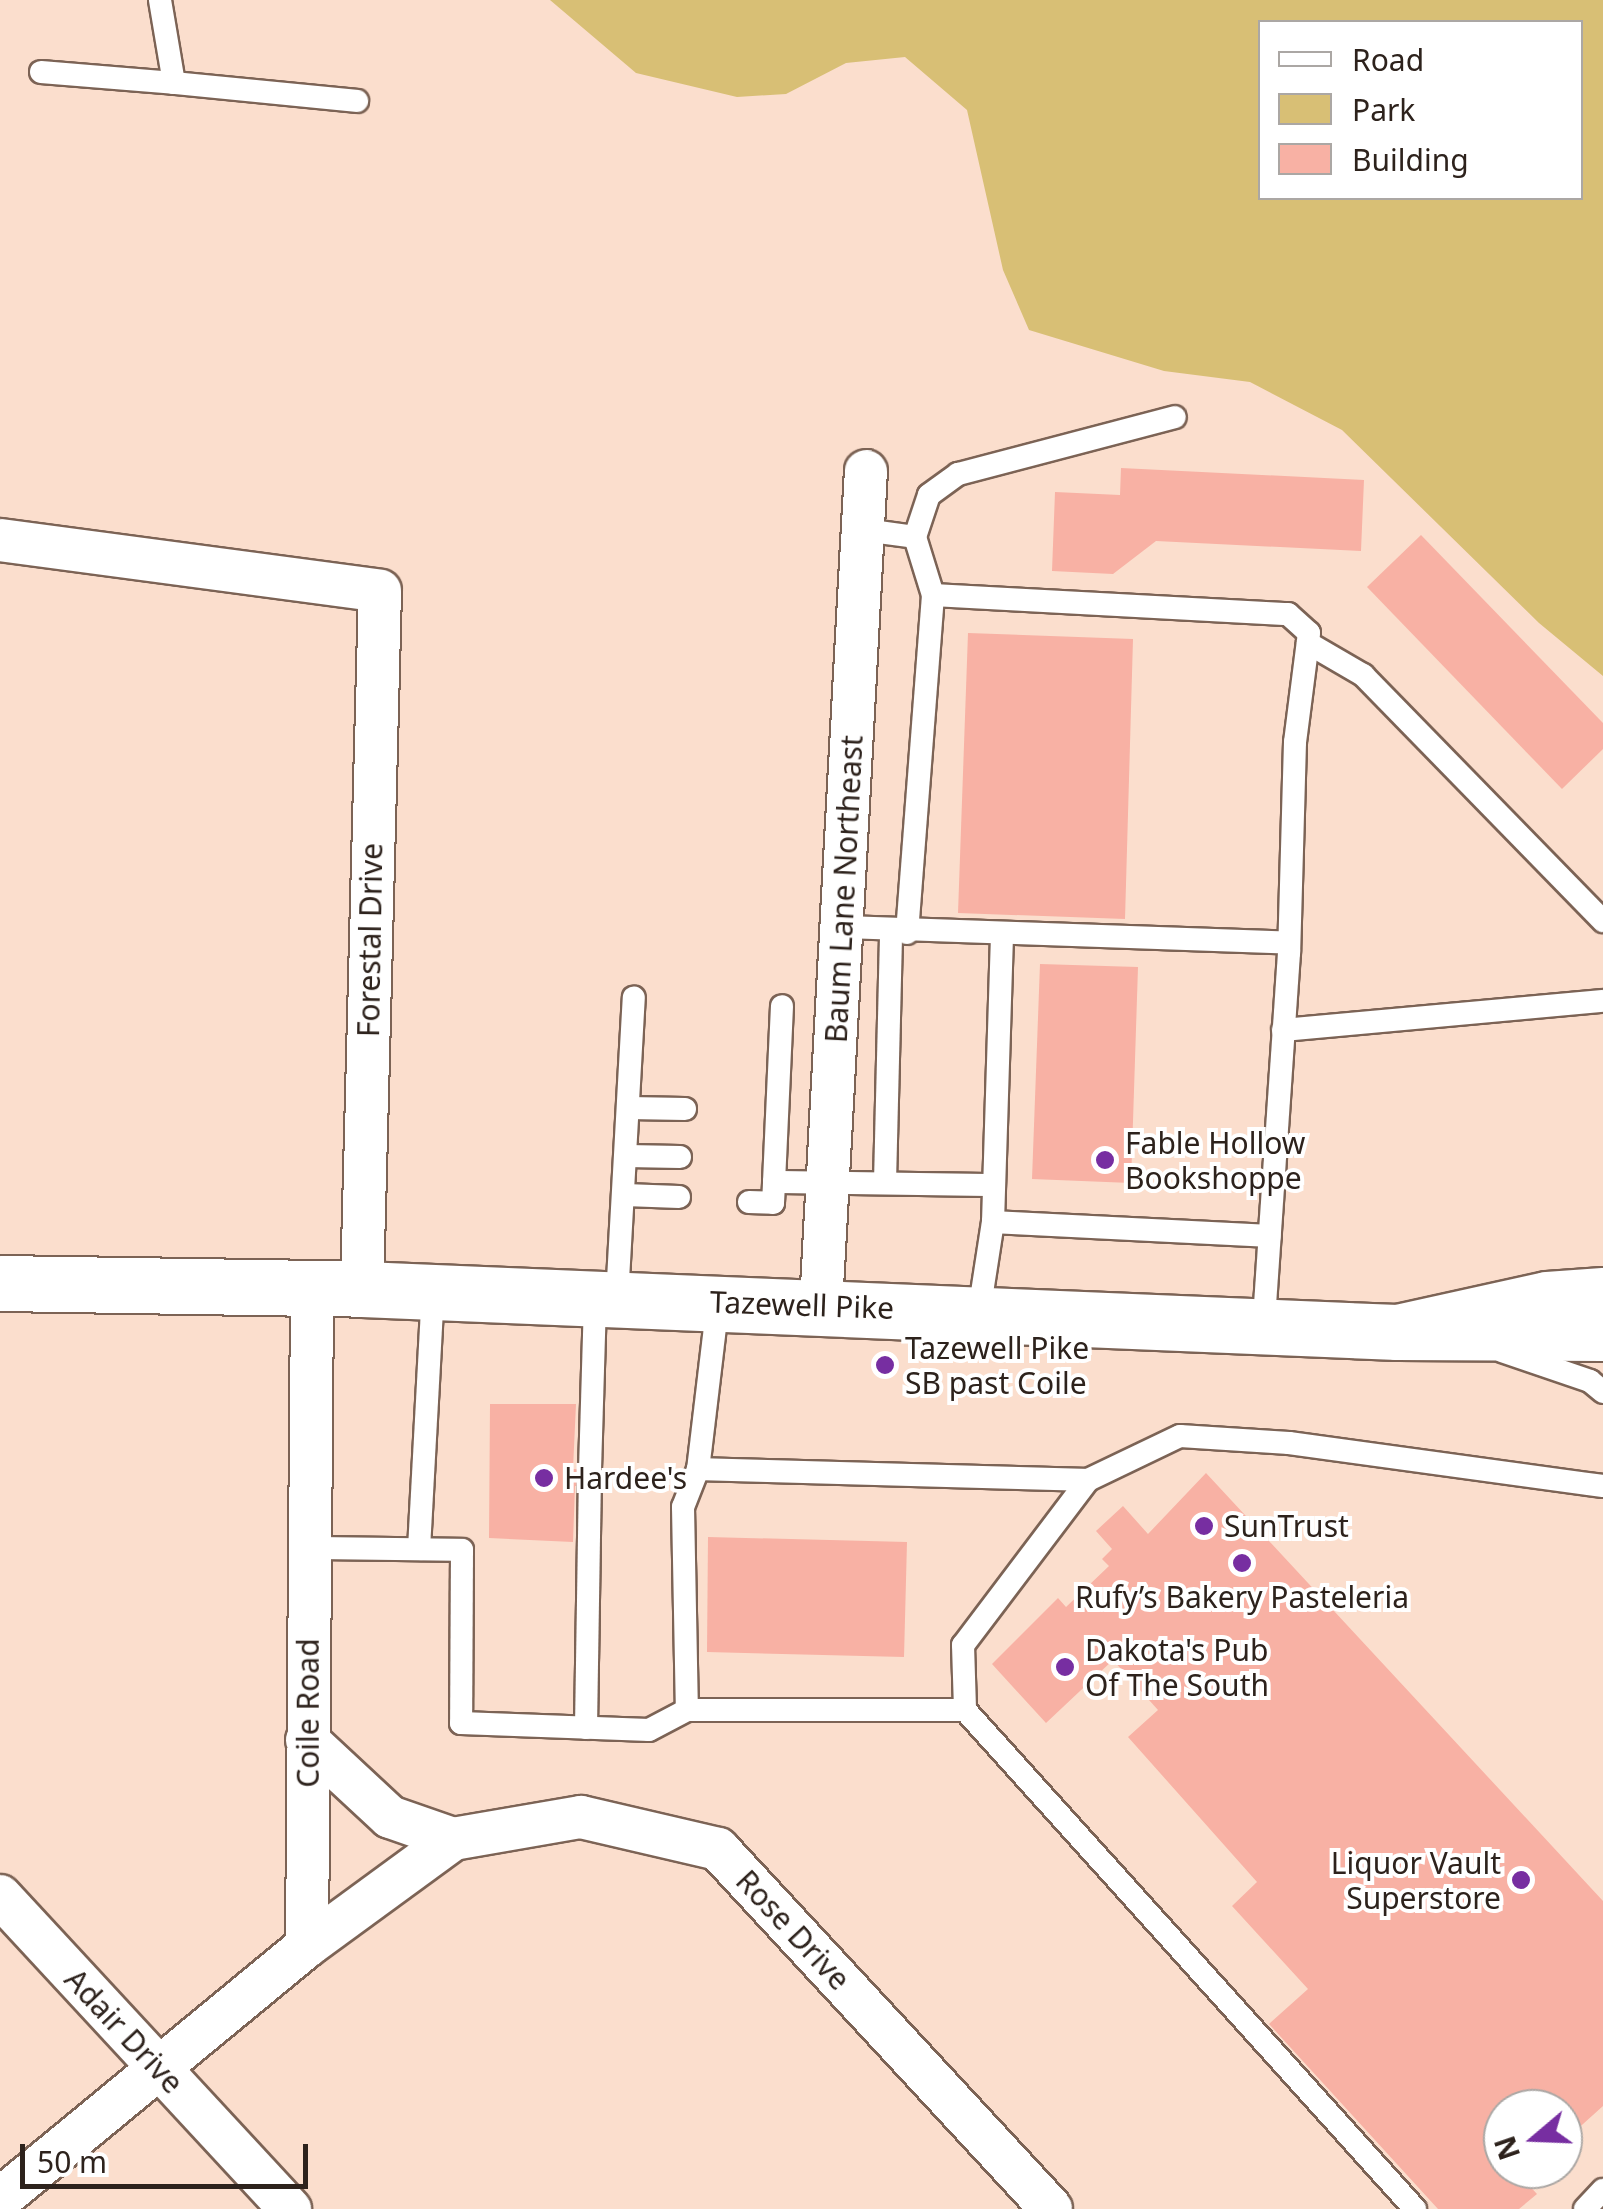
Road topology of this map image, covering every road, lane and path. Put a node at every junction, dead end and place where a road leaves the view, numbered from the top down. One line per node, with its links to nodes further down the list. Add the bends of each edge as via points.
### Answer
1 (160, 0): 3 (lane)
2 (40, 72): 3 (lane)
3 (174, 83): 4 (lane)
4 (357, 100)
5 (1175, 417): 8 (lane, via 958,474 930,494)
6 (866, 472): 7 (street, Baum Lane Northeast)
7 (864, 530): 8 (lane); 13 (street, Baum Lane Northeast)
8 (915, 537): 10 (lane)
9 (0, 540): 35 (street, Forestal Drive, via 380,591)
10 (933, 595): 11 (lane, via 1288,614 1309,634); 14 (lane)
11 (1308, 642): 12 (lane, via 1363,674); 16 (lane, via 1294,742)
12 (1603, 921)
13 (842, 927): 14 (lane); 26 (street, Baum Lane Northeast)
14 (899, 932): 15 (lane); 27 (lane)
15 (1002, 936): 16 (lane); 28 (lane)
16 (1289, 943): 20 (lane)
17 (634, 997): 21 (lane)
18 (1603, 1000): 20 (lane)
19 (782, 1006): 25 (lane, via 766,1110)
20 (1283, 1030): 33 (lane)
21 (629, 1108): 22 (lane); 23 (lane)
22 (685, 1109)
23 (627, 1156): 24 (lane); 29 (lane)
24 (680, 1158)
25 (767, 1168): 26 (lane); 31 (lane, via 773,1203)
26 (828, 1182): 27 (lane); 40 (street, Baum Lane Northeast)
27 (885, 1182): 28 (lane)
28 (994, 1184): 32 (lane)
29 (625, 1194): 30 (lane); 38 (lane)
30 (679, 1197)
31 (749, 1202)
32 (993, 1222): 33 (lane); 41 (lane)
33 (1270, 1236): 42 (lane)
34 (0, 1283): 35 (main road, Tazewell Pike)
35 (337, 1288): 36 (main road, Tazewell Pike); 49 (street, Coile Road)
36 (434, 1291): 38 (main road, Tazewell Pike); 50 (lane)
37 (1603, 1295): 43 (main road, via 1547,1300)
38 (606, 1298): 39 (main road, Tazewell Pike); 53 (lane, via 590,1478)
39 (718, 1302): 40 (main road, Tazewell Pike); 46 (lane)
40 (822, 1306): 41 (main road, Tazewell Pike)
41 (979, 1312): 42 (main road, Tazewell Pike)
42 (1264, 1324): 43 (main road, Tazewell Pike)
43 (1422, 1332): 44 (main road, Tazewell Pike); 45 (lane, via 1590,1380)
44 (1603, 1333)
45 (1603, 1392)
46 (698, 1469): 47 (lane); 51 (lane, via 683,1507)
47 (1088, 1480): 48 (lane, via 1180,1436 1289,1443); 52 (lane, via 963,1645)
48 (1603, 1486)
49 (309, 1548): 50 (lane); 54 (street, Coile Road)
50 (419, 1549): 53 (lane, via 462,1550 460,1723)
51 (687, 1710): 52 (lane); 53 (lane, via 648,1730)
52 (965, 1710): 63 (lane)
53 (586, 1728)
54 (307, 1740): 55 (street, Rose Drive, via 390,1817); 57 (street, Coile Road)
55 (452, 1838): 57 (street, Rose Drive); 62 (street, Rose Drive, via 582,1817 718,1849)
56 (0, 1896): 58 (street, Adair Drive)
57 (307, 1946): 58 (street)
58 (158, 2068): 60 (street); 61 (street, Adair Drive)
59 (1603, 2190): 64 (lane)
60 (0, 2200)
61 (290, 2209)
62 (1051, 2209)
63 (1415, 2209)
64 (1585, 2209)

